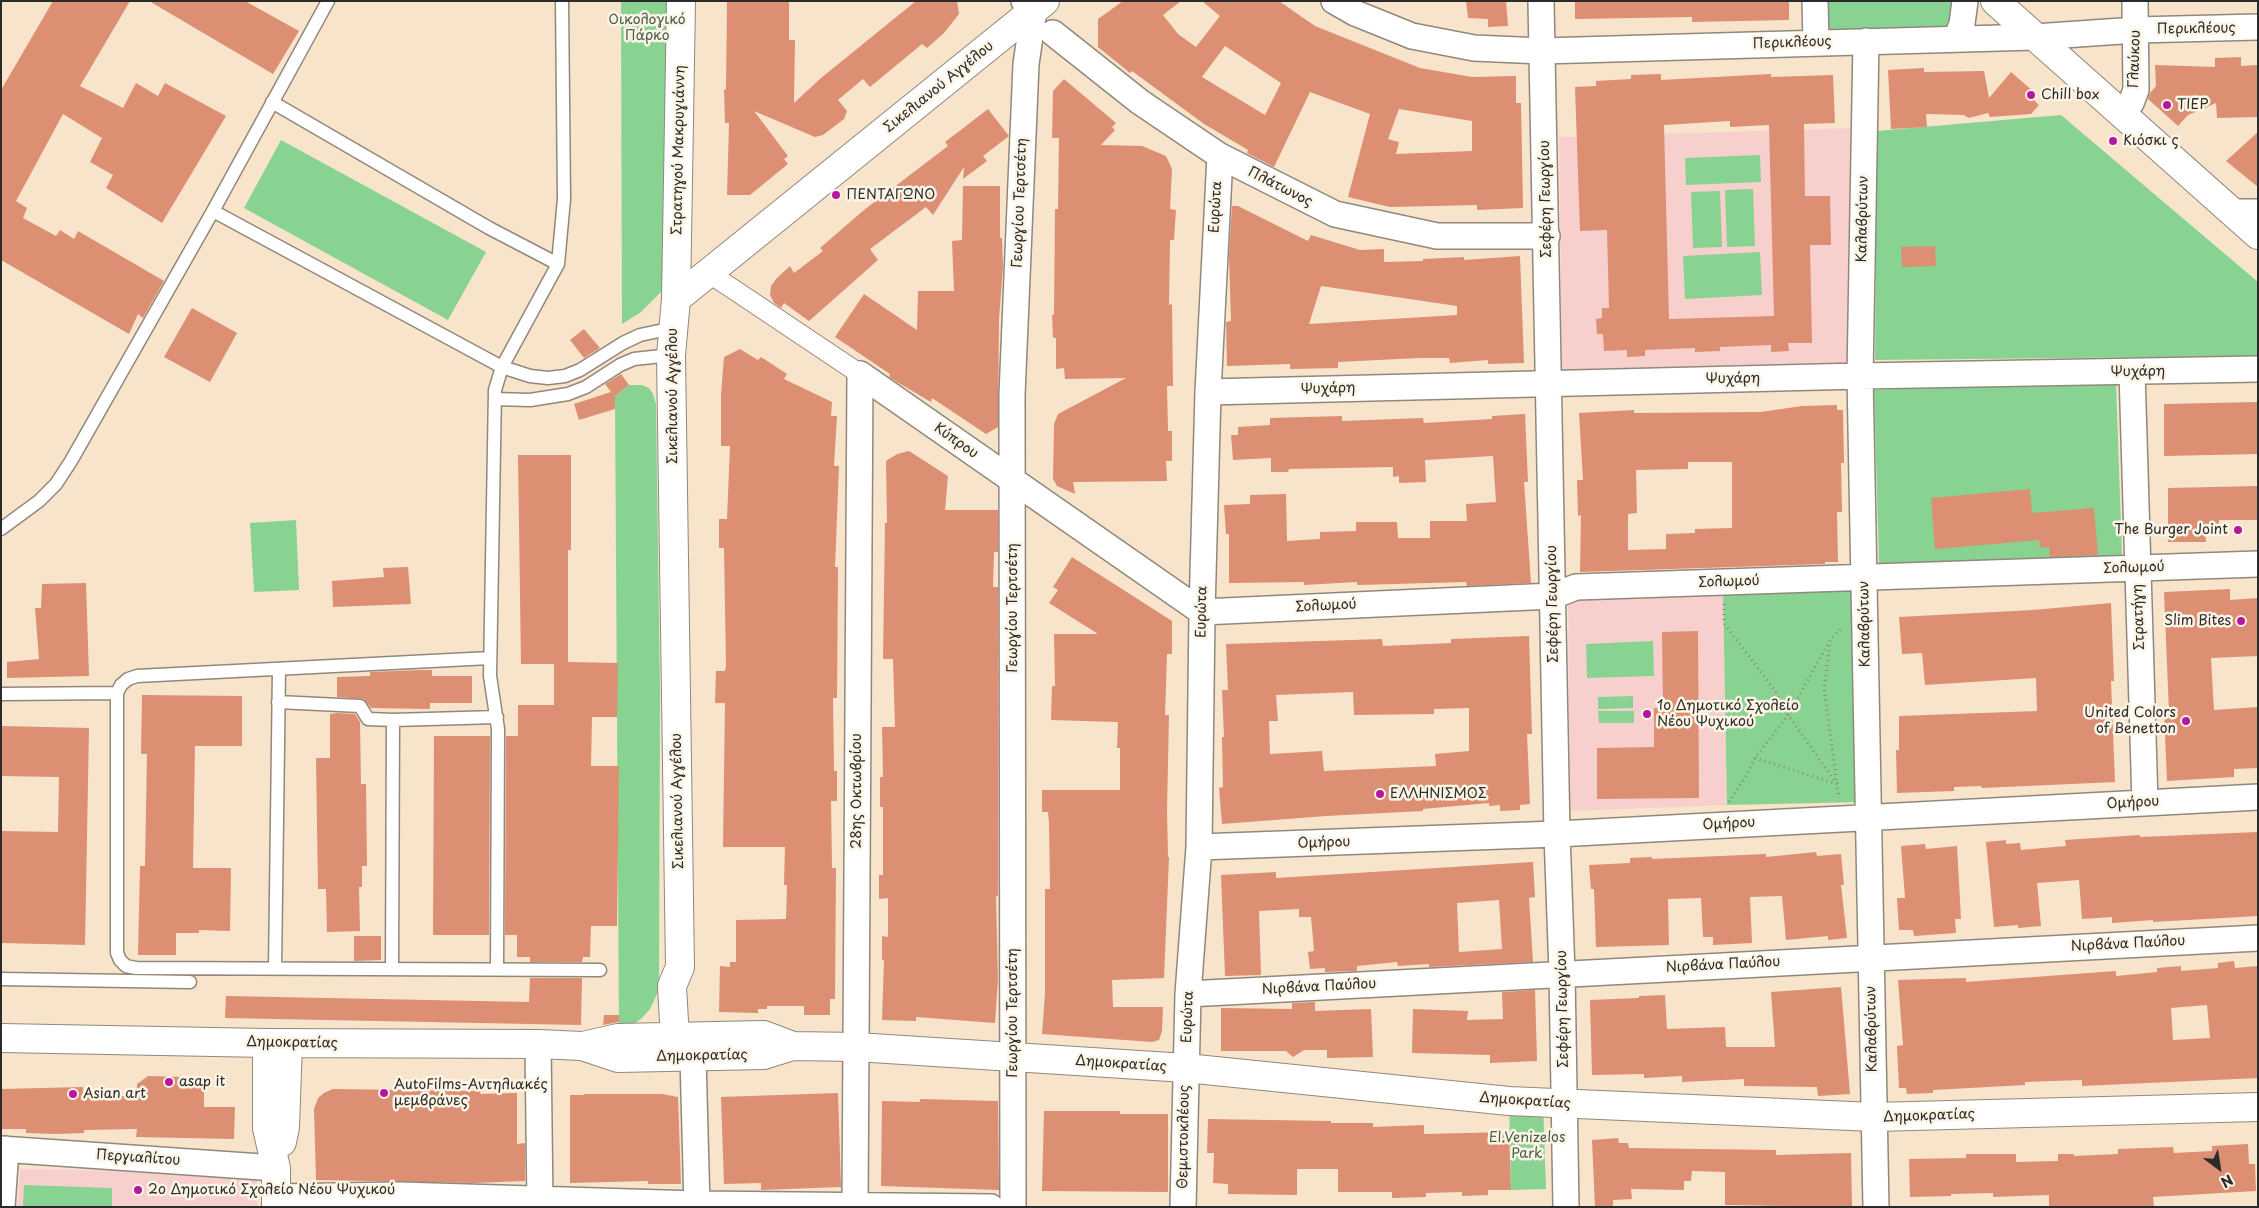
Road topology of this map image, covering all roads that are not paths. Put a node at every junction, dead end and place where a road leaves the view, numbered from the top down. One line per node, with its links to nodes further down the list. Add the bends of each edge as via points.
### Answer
1 (328, 1): 19 (lane)
2 (562, 1): 26 (lane, via 564,199)
3 (681, 1): 28 (street, Στρατηγού Μακρυγιάννη)
4 (1334, 1): 18 (street, Περικλέους, via 1412,36 1474,48)
5 (1541, 1): 18 (street, Σεφέρη Γεωργίου)
6 (1815, 1): 17 (street)
7 (1965, 1): 15 (street)
8 (1995, 1): 14 (street)
9 (2135, 1): 12 (street, Γλαύκου)
10 (1034, 4): 27 (street, Σικελιανού Αγγέλου); 39 (street, Γεωργίου Τερτσέτη, via 1026,64 1012,395)
11 (2258, 27): 12 (street, Περικλέους)
12 (2136, 30): 14 (street, Περικλέους); 20 (street, Γλαύκου, via 2136,90 2131,103)
13 (1054, 33): 21 (street, Πλάτωνος, via 1140,102)
14 (2035, 36): 15 (street, Περικλέους); 20 (street)
15 (1956, 39): 16 (street, Περικλέους)
16 (1866, 41): 17 (street, Περικλέους); 35 (street, Καλαβρύτων)
17 (1816, 42): 18 (street, Περικλέους)
18 (1542, 51): 25 (street, Σεφέρη Γεωργίου)
19 (272, 102): 22 (lane); 26 (lane, via 489,228)
20 (2121, 113): 23 (street)
21 (1220, 156): 25 (street, Πλάτωνος, via 1335,214 1437,236); 37 (street, Ευρώτα)
22 (213, 211): 31 (lane); 40 (lane, via 71,462 39,501)
23 (2245, 212): 24 (street)
24 (2258, 235)
25 (1547, 236): 36 (street, Σεφέρη Γεωργίου)
26 (558, 264): 31 (lane)
27 (709, 273): 28 (street, Σικελιανού Αγγέλου); 34 (street, Κύπρου)
28 (676, 299): 29 (street, Σικελιανού Αγγέλου)
29 (673, 328): 30 (street, Σικελιανού Αγγέλου); 31 (lane, via 623,343 565,376 530,376)
30 (671, 355): 38 (lane, via 634,359 568,394 530,400); 71 (street, Σικελιανού Αγγέλου, via 680,968 672,986)
31 (502, 367): 38 (lane)
32 (2258, 369): 33 (street, Ψυχάρη)
33 (2132, 372): 35 (street, Ψυχάρη); 42 (street, Στρατήγη)
34 (860, 374): 39 (street, Κύπρου); 72 (street, 28ης Οκτωβρίου)
35 (1860, 376): 36 (street, Ψυχάρη); 43 (street, Καλαβρύτων)
36 (1550, 383): 37 (street, Ψυχάρη); 44 (street, Σεφέρη Γεωργίου)
37 (1208, 392): 45 (street, Ευρώτα)
38 (495, 399): 46 (lane)
39 (1012, 480): 45 (street, Κύπρου); 73 (street, Γεωργίου Τερτσέτη)
40 (1, 529)
41 (2258, 564): 42 (street, Σολωμού)
42 (2138, 568): 43 (street, Σολωμού); 54 (street, Στρατήγη)
43 (1864, 577): 44 (street, Σολωμού, via 1576,587); 55 (street, Καλαβρύτων)
44 (1553, 596): 45 (street, Σολωμού); 56 (street, Σεφέρη Γεωργίου)
45 (1202, 612): 57 (street, Ευρώτα)
46 (490, 658): 47 (lane); 51 (lane)
47 (279, 669): 48 (lane, via 137,676 120,685); 50 (lane)
48 (117, 693): 49 (lane); 60 (lane, via 117,953 120,960 126,966 136,968)
49 (1, 694)
50 (278, 702): 52 (lane, via 360,706 368,719); 60 (lane)
51 (497, 717): 52 (lane); 62 (lane)
52 (393, 720): 61 (lane)
53 (2258, 797): 54 (street, Ομήρου)
54 (2145, 803): 55 (street, Ομήρου)
55 (1868, 817): 56 (street, Ομήρου); 59 (street, Καλαβρύτων)
56 (1557, 834): 57 (street, Ομήρου); 64 (street, Σεφέρη Γεωργίου)
57 (1199, 847): 67 (street, Ευρώτα)
58 (2258, 938): 59 (street, Νιρβάνα Παύλου)
59 (1871, 957): 64 (street, Νιρβάνα Παύλου); 77 (street, Καλαβρύτων)
60 (275, 969): 61 (lane)
61 (392, 969): 62 (lane)
62 (497, 969): 63 (lane)
63 (600, 970)
64 (1562, 973): 67 (street, Νιρβάνα Παύλου); 75 (street, Σεφέρη Γεωργίου)
65 (1, 979): 66 (lane)
66 (190, 982)
67 (1188, 994): 74 (street, Ευρώτα)
68 (1, 1038): 69 (street, Δημοκρατίας)
69 (277, 1043): 70 (street, Δημοκρατίας); 79 (street, via 267,1128)
70 (538, 1044): 71 (street, Δημοκρατίας, via 582,1046 618,1038); 82 (street)
71 (684, 1047): 72 (street, Δημοκρατίας, via 764,1035 793,1046); 83 (street)
72 (856, 1047): 73 (street, Δημοκρατίας); 84 (street, 28ης Οκτωβρίου)
73 (1014, 1056): 74 (street, Δημοκρατίας); 87 (street, Γεωργίου Τερτσέτη)
74 (1186, 1068): 75 (street, Δημοκρατίας); 88 (street, Θεμιστοκλέους)
75 (1565, 1104): 77 (street, Δημοκρατίας); 89 (street, Σεφέρη Γεωργίου)
76 (2258, 1107): 77 (street, Δημοκρατίας)
77 (1874, 1117): 90 (street, Καλαβρύτων)
78 (4, 1149): 79 (street, Περγιαλίτου); 85 (street)
79 (276, 1168): 81 (street)
80 (400, 1201): 81 (street); 82 (street)
81 (276, 1202)
82 (540, 1202): 83 (street)
83 (697, 1205): 84 (street)
84 (855, 1205): 86 (street)
85 (2, 1207)
86 (991, 1207)
87 (1013, 1207)
88 (1183, 1207)
89 (1566, 1207)
90 (1876, 1207)

